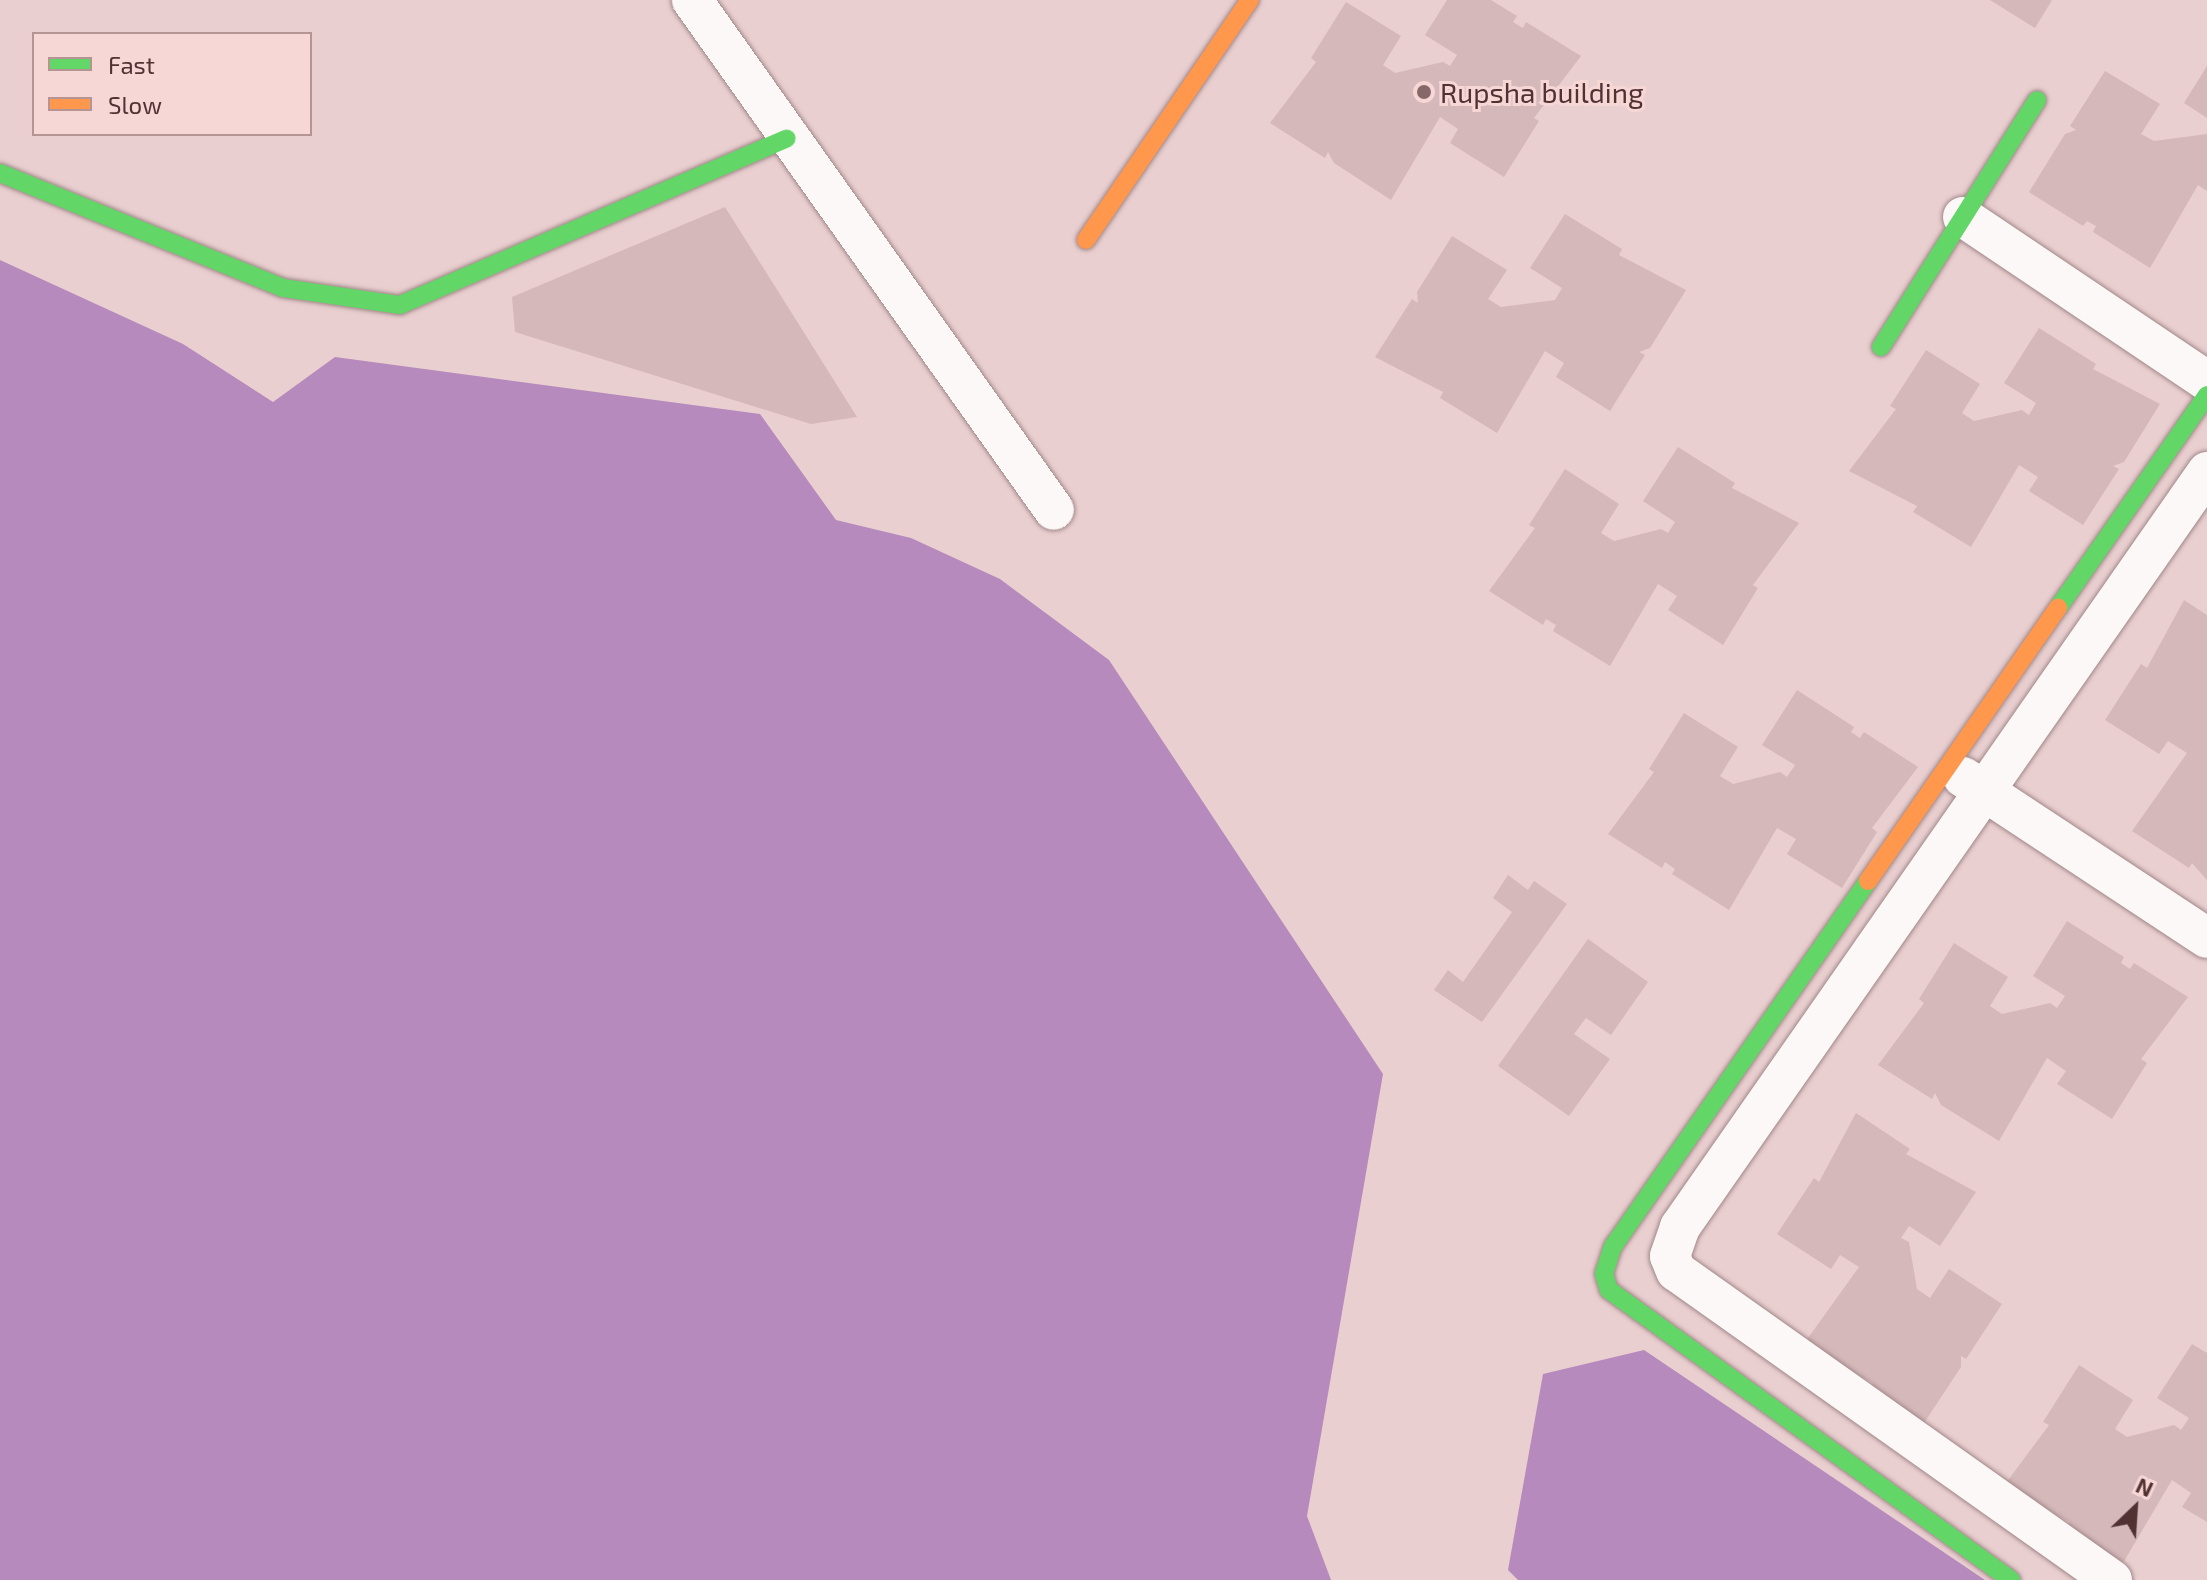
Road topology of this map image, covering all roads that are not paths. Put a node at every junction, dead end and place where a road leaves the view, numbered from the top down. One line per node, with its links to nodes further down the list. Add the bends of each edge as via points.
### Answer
1 (692, 0): 4 (street)
2 (1250, 0): 7 (street)
3 (2037, 100): 6 (street)
4 (787, 138): 5 (street, via 400,305 283,288); 12 (street)
5 (0, 173)
6 (1963, 217): 8 (street); 9 (street)
7 (1086, 240)
8 (1881, 347)
9 (2207, 381)
10 (2207, 395): 13 (street)
11 (2207, 472): 14 (street)
12 (1054, 510)
13 (1949, 768): 14 (street); 16 (street, via 1613,1246 1604,1274 1609,1290)
14 (1984, 791): 15 (street); 17 (street, via 1680,1227 1670,1256 1676,1271)
15 (2207, 938)
16 (2011, 1580)
17 (2112, 1580)

